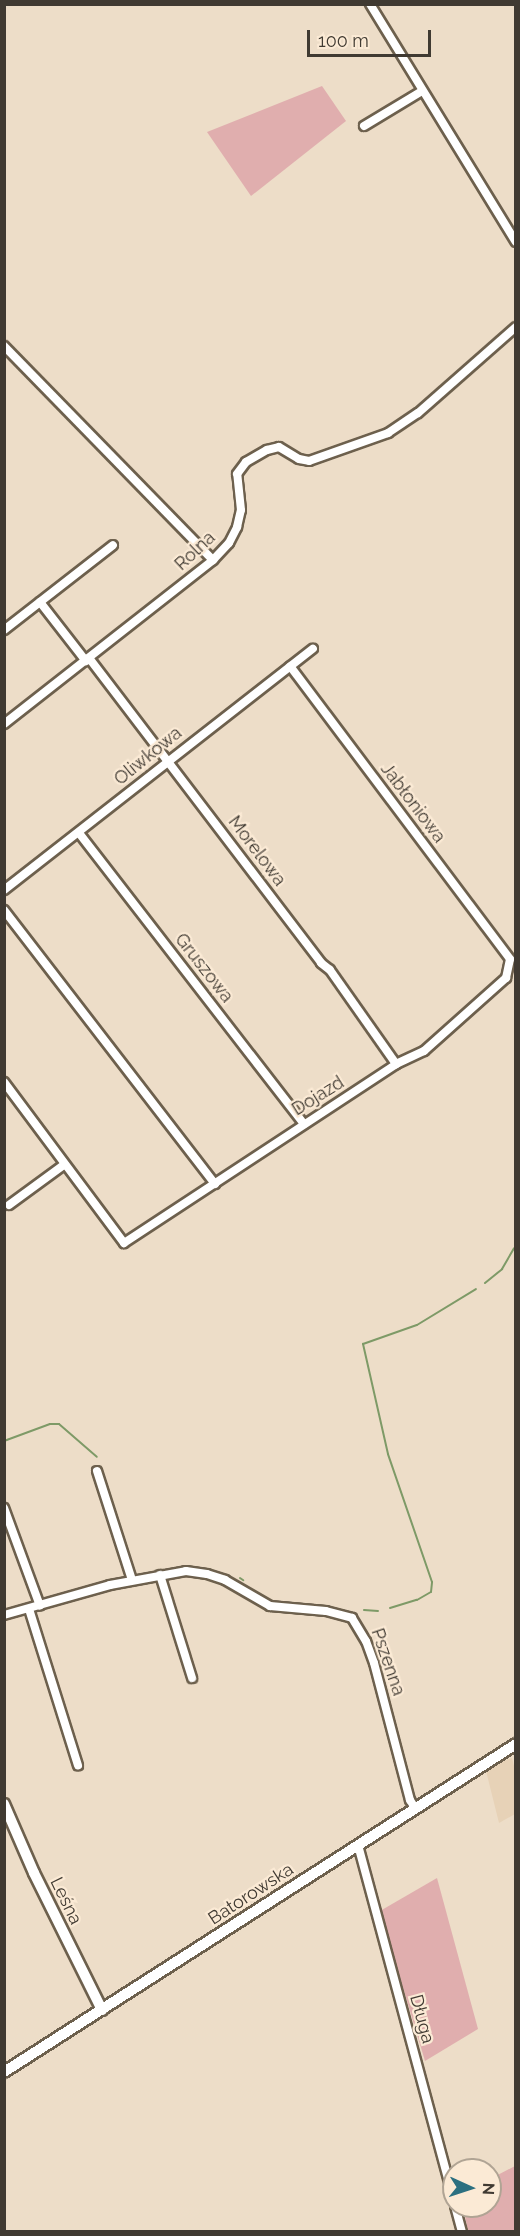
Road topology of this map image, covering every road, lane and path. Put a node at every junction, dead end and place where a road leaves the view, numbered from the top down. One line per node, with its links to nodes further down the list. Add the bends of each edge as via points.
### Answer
1 (370, 4): 2 (street)
2 (422, 91): 3 (street); 4 (street)
3 (364, 126)
4 (516, 242)
5 (516, 327): 8 (street, Rolna, via 418,413 388,433 309,461 279,447 246,462 237,474 241,510 237,528)
6 (4, 346): 8 (street)
7 (113, 545): 9 (street)
8 (213, 560): 12 (street, Rolna)
9 (40, 602): 10 (street); 12 (street, Morelowa)
10 (4, 630)
11 (312, 649): 13 (street, Oliwkowa)
12 (88, 659): 14 (street, Rolna); 15 (street, Morelowa)
13 (290, 666): 15 (street, Oliwkowa); 19 (street, Jabłoniowa)
14 (4, 724)
15 (167, 761): 16 (street, Oliwkowa); 20 (street, Morelowa, via 330,970)
16 (79, 833): 17 (street, Oliwkowa); 24 (street, Gruszowa)
17 (4, 890)
18 (4, 910): 26 (street)
19 (510, 959): 20 (street, Dojazd, via 506,978 424,1051)
20 (396, 1065): 24 (street, Dojazd)
21 (4, 1082): 22 (street)
22 (13, 1094): 23 (street); 25 (street)
23 (4, 1101)
24 (304, 1124): 26 (street, Dojazd)
25 (65, 1164): 26 (street, Dojazd, via 124,1243); 27 (street)
26 (215, 1184)
27 (9, 1205)
28 (97, 1471): 31 (street)
29 (4, 1508): 32 (street)
30 (160, 1575): 31 (street, Pszenna); 35 (street); 39 (street, Pszenna, via 186,1571 207,1574 270,1606 327,1611 352,1618 375,1663)
31 (132, 1580): 32 (street, Pszenna)
32 (39, 1606): 33 (street, Pszenna)
33 (29, 1610): 34 (street, Pszenna); 37 (street)
34 (4, 1615)
35 (192, 1678)
36 (512, 1749): 39 (street, Batorowska)
37 (78, 1765)
38 (4, 1804): 41 (street, Leśna)
39 (415, 1808): 40 (street, Batorowska)
40 (358, 1845): 41 (street, Batorowska); 43 (street, Długa)
41 (102, 2010): 42 (street, Batorowska)
42 (4, 2072)
43 (443, 2158)

